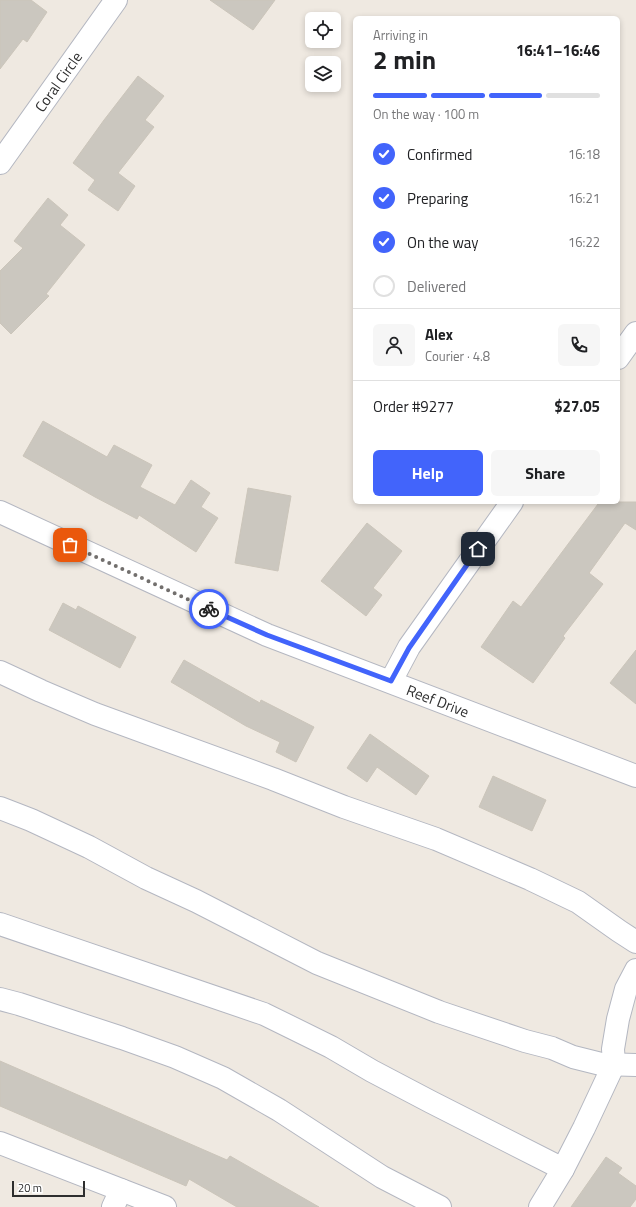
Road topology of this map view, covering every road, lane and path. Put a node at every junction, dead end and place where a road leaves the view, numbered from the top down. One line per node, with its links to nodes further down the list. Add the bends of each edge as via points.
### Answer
1 (116, 0): 2 (street, Coral Circle)
2 (0, 163)
3 (636, 333): 4 (street)
4 (620, 355)
5 (511, 504): 8 (street, via 409,648)
6 (0, 512): 8 (street, Reef Drive, via 267,635)
7 (0, 672): 12 (street, via 95,714 436,839 578,902)
8 (391, 681): 9 (street, Reef Drive)
9 (636, 776)
10 (0, 808): 15 (street, via 90,847 146,878 317,963 439,1012 573,1057 601,1064)
11 (0, 924): 18 (street, via 264,1014)
12 (636, 942)
13 (636, 970): 15 (street, via 626,989 618,1019 613,1049)
14 (0, 999): 21 (street, via 122,1038 223,1078 278,1110 382,1178)
15 (614, 1064): 16 (street); 18 (street)
16 (636, 1065)
17 (0, 1143): 19 (street)
18 (563, 1169): 22 (street)
19 (117, 1198): 20 (street)
20 (165, 1207)
21 (440, 1207)
22 (540, 1207)

